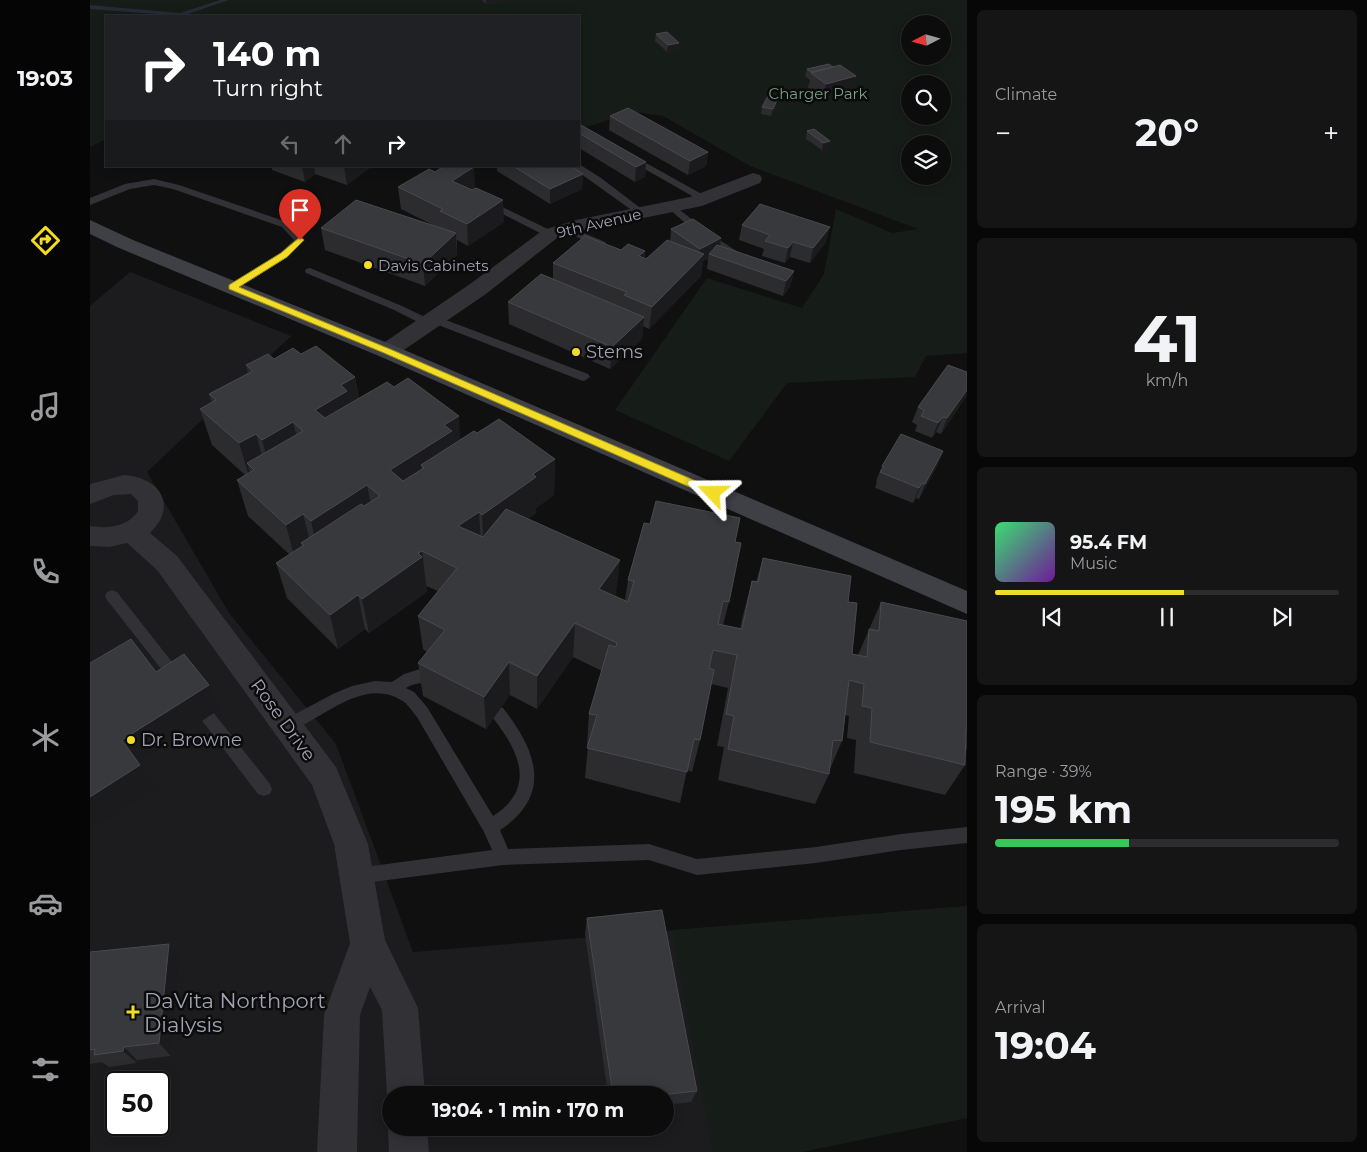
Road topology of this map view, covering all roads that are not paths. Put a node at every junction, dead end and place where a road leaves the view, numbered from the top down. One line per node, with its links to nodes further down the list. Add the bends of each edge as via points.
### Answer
1 (617, 150): 5 (lane)
2 (577, 167): 8 (lane)
3 (753, 179): 5 (street, 9th Avenue)
4 (476, 198): 10 (lane)
5 (704, 199): 7 (street, 9th Avenue)
6 (90, 202): 14 (lane, via 128,186 154,182 286,225 300,240 284,255)
7 (672, 207): 8 (street, 9th Avenue); 12 (lane, via 730,252)
8 (640, 212): 10 (street, 9th Avenue)
9 (90, 226): 14 (main road)
10 (559, 231): 11 (lane); 15 (street, 9th Avenue)
11 (609, 247)
12 (747, 260)
13 (310, 271): 15 (lane)
14 (232, 287): 16 (main road)
15 (431, 321): 16 (street, 9th Avenue); 17 (lane)
16 (387, 351): 22 (main road)
17 (584, 377)
18 (90, 496): 19 (street, via 119,484 140,488 147,494 151,509 147,518)
19 (132, 532): 20 (street, via 116,537); 28 (street, Rose Drive, via 167,563)
20 (90, 536)
21 (112, 596): 24 (lane)
22 (967, 603)
23 (438, 676): 25 (lane, via 410,677)
24 (184, 687)
25 (394, 688): 28 (lane, via 363,688); 30 (lane, via 416,702)
26 (498, 713): 30 (lane, via 520,744 528,782 516,809)
27 (208, 717): 29 (lane)
28 (287, 726): 33 (street, Rose Drive, via 325,777 351,844)
29 (264, 789)
30 (490, 827): 32 (lane)
31 (967, 835): 32 (lane, via 697,867 650,852)
32 (504, 857): 33 (lane)
33 (357, 876): 34 (street, Rose Drive)
34 (368, 943): 35 (street, Rose Drive, via 400,1008); 37 (street, Rose Drive, via 342,1015)
35 (405, 1086)
36 (408, 1136): 38 (street)
37 (337, 1152)
38 (409, 1152)

